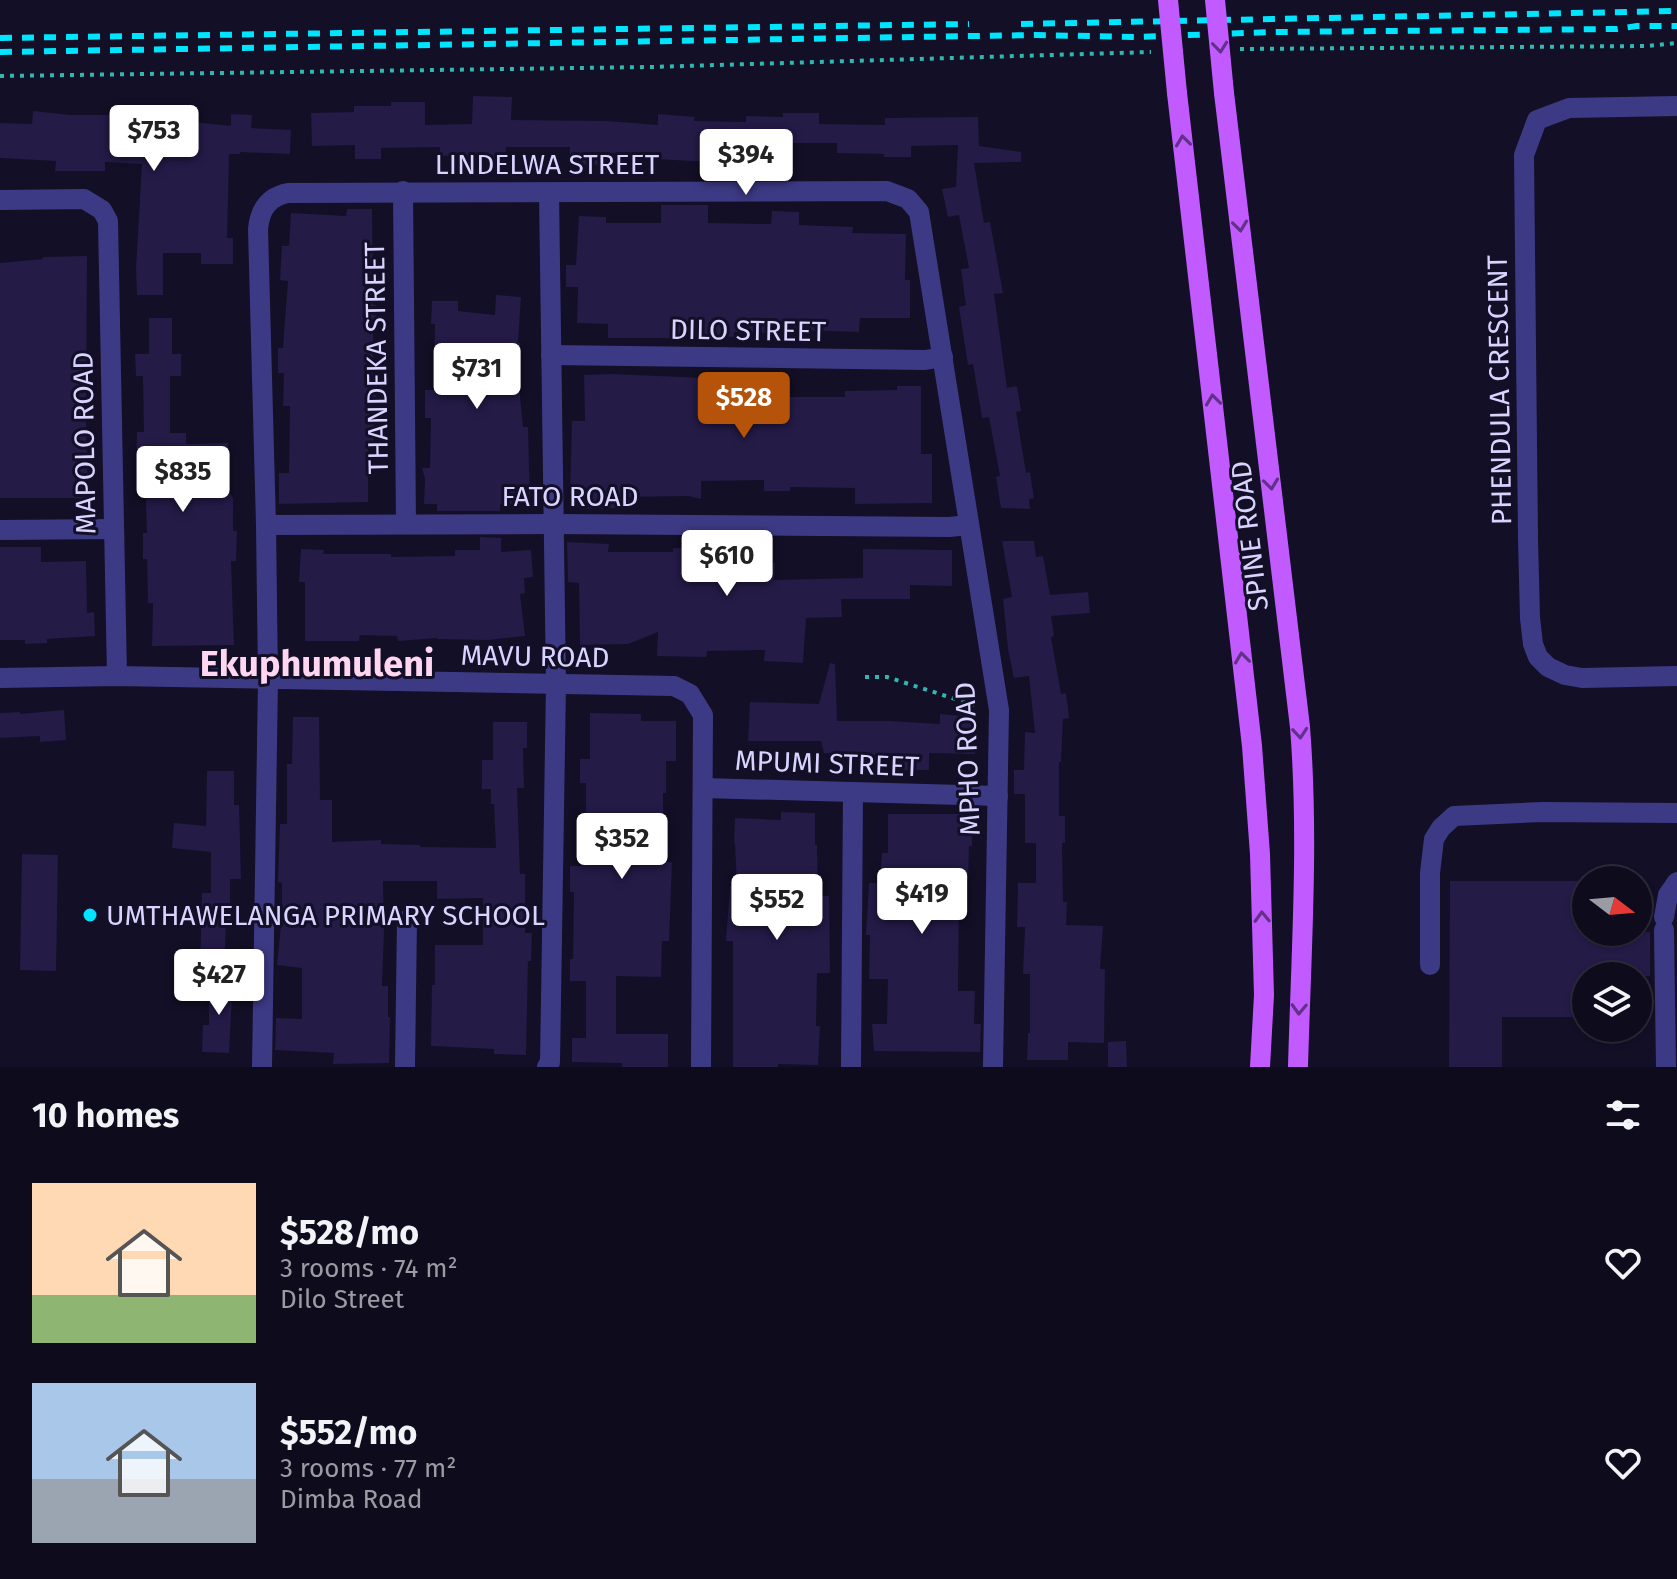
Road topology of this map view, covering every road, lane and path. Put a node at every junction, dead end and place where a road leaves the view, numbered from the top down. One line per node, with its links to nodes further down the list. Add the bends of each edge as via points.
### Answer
1 (1168, 0): 39 (main road, SPINE ROAD, one-way to 1, bridge, via 1264,995 1254,759)
2 (1215, 0): 40 (main road, SPINE ROAD, one-way to 40, bridge, via 1304,774)
3 (1677, 43): 4 (path)
4 (1236, 49)
5 (1162, 51): 6 (path, via 651,67)
6 (0, 76)
7 (1677, 106): 20 (street, PHENDULA CRESCENT, via 1569,108 1537,120 1524,155 1533,644 1548,667 1565,675)
8 (403, 191): 9 (street, LINDELWA STREET); 13 (street, THANDEKA STREET); 15 (street, LINDELWA STREET, via 288,193 275,196 259,217)
9 (549, 193): 11 (street); 12 (street, LINDELWA STREET, via 887,191 908,199 919,212)
10 (0, 200): 17 (street, MAPOLO ROAD, via 84,199 102,210 108,221)
11 (551, 355): 12 (street, DILO STREET); 14 (street)
12 (943, 357): 16 (street, MPHO ROAD)
13 (406, 524): 14 (street, FATO ROAD); 15 (street, FATO ROAD)
14 (553, 524): 16 (street, FATO ROAD); 24 (street)
15 (266, 525): 23 (street)
16 (969, 525): 25 (street, MPHO ROAD)
17 (114, 529): 18 (street); 19 (street, MAPOLO ROAD)
18 (0, 530)
19 (117, 676): 22 (street, MAVU ROAD); 23 (street, MAVU ROAD)
20 (1677, 676)
21 (865, 677): 25 (path, via 887,677)
22 (0, 678)
23 (268, 679): 24 (street, MAVU ROAD); 33 (street)
24 (556, 684): 26 (street, MAVU ROAD, via 674,686 690,694 703,715); 35 (street)
25 (999, 710): 28 (street, MPHO ROAD)
26 (703, 788): 27 (street, MPUMI STREET); 36 (street, MAVU ROAD)
27 (853, 792): 28 (street, MPUMI STREET); 37 (street)
28 (998, 796): 38 (street, MPHO ROAD)
29 (1677, 813): 32 (street, via 1454,816 1434,839)
30 (1677, 882): 41 (street, via 1668,895 1664,924)
31 (407, 920): 34 (street)
32 (1430, 965)
33 (262, 1067)
34 (405, 1067)
35 (547, 1067)
36 (701, 1067)
37 (851, 1067)
38 (993, 1067)
39 (1260, 1067)
40 (1298, 1067)
41 (1666, 1067)

